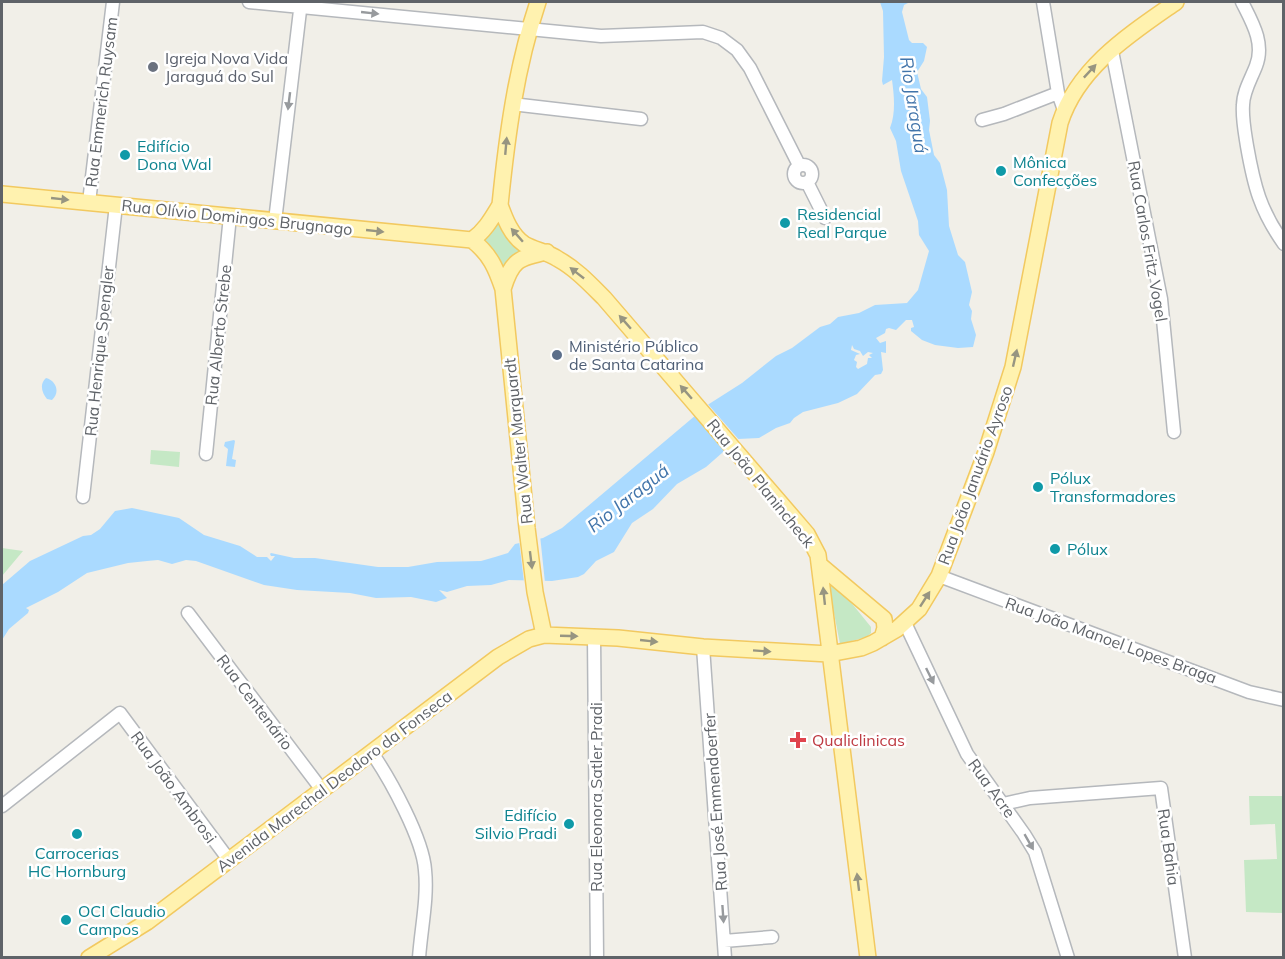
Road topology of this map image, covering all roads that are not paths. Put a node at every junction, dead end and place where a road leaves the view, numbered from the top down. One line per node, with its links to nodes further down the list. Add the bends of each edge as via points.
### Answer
1 (113, 2): 16 (street, Rua Emmerich Ruysam)
2 (249, 2): 7 (street)
3 (538, 2): 8 (main road)
4 (1043, 2): 10 (street)
5 (1176, 2): 9 (main road, Rua João Januário Ayroso)
6 (1242, 2): 23 (street, via 1259,48 1242,103 1243,123 1258,199)
7 (301, 4): 8 (street, one-way to 8); 21 (street, one-way to 21)
8 (529, 29): 11 (main road); 20 (street, via 601,36 703,32 721,38 737,50 750,68 799,165 811,169 812,176 807,182)
9 (1112, 51): 12 (main road, Rua João Januário Ayroso, one-way to 9, via 1088,72); 26 (street, Rua Carlos Fritz Vogel, via 1161,299)
10 (1058, 93): 12 (street); 14 (street)
11 (512, 104): 13 (street); 18 (main road, one-way to 11)
12 (1064, 110): 30 (main road, Rua João Januário Ayroso, one-way to 12, via 1013,367)
13 (641, 119)
14 (982, 120)
15 (2, 194): 16 (main road, Rua Olívio Domingos Brugnago, one-way to 16)
16 (89, 202): 17 (main road, Rua Olívio Domingos Brugnago)
17 (116, 205): 19 (main road, Rua Olívio Domingos Brugnago); 28 (street, Rua Henrique Spengler)
18 (500, 205): 22 (main road, via 481,234); 24 (main road, one-way to 18, via 525,244 512,233)
19 (230, 216): 21 (main road, Rua Olívio Domingos Brugnago); 27 (street, Rua Alberto Strebe)
20 (825, 218)
21 (275, 221): 22 (main road, Rua Olívio Domingos Brugnago, one-way to 22)
22 (472, 240): 25 (main road, Rua Walter Marquardt, via 492,260)
23 (1284, 244)
24 (546, 252): 25 (main road, via 519,259); 29 (main road, Rua João Planincheck, one-way to 24, via 807,534 646,346 587,280)
25 (503, 289): 33 (main road, Rua Walter Marquardt, one-way to 33, via 527,528)
26 (1174, 432)
27 (206, 454)
28 (82, 497)
29 (820, 566): 35 (main road, via 884,619); 37 (main road, Rua João Planincheck, one-way to 29)
30 (939, 576): 32 (main road, Rua João Januário Ayroso, one-way to 30, via 919,609); 38 (street, Rua João Manoel Lopes Braga, via 1249,692)
31 (188, 613): 40 (street, Rua Centenário)
32 (904, 623): 35 (main road, Rua João Januário Ayroso); 41 (street, Rua Acre, one-way to 41, via 967,754)
33 (544, 635): 34 (main road, Rua João Januário Ayroso, one-way to 34); 39 (main road, Avenida Marechal Deodoro da Fonseca, via 498,657)
34 (594, 637): 36 (main road, Rua João Januário Ayroso, one-way to 36); 48 (street, Rua Eleonora Satler Pradi)
35 (882, 638): 37 (main road, Rua João Januário Ayroso, via 861,648)
36 (703, 647): 37 (main road, Rua João Januário Ayroso, one-way to 37); 45 (street, Rua José Emmendoerfer, one-way to 45)
37 (829, 654): 50 (main road, Rua João Planincheck, one-way to 37)
38 (1284, 700)
39 (372, 753): 40 (main road, Avenida Marechal Deodoro da Fonseca); 47 (street, via 393,788 422,853 426,881)
40 (322, 790): 43 (main road, Avenida Marechal Deodoro da Fonseca)
41 (1003, 804): 51 (street, Rua Acre, one-way to 51, via 1035,852); 52 (street, Rua Bahia, via 1030,798 1161,788)
42 (2, 806): 43 (street, Rua João Ambrosi, via 120,713)
43 (229, 860): 46 (main road, Avenida Marechal Deodoro da Fonseca)
44 (772, 937): 45 (street)
45 (724, 941): 49 (street, Rua José Emmendoerfer)
46 (100, 955)
47 (418, 957)
48 (597, 957)
49 (726, 957)
50 (868, 957)
51 (1068, 957)
52 (1185, 957)

